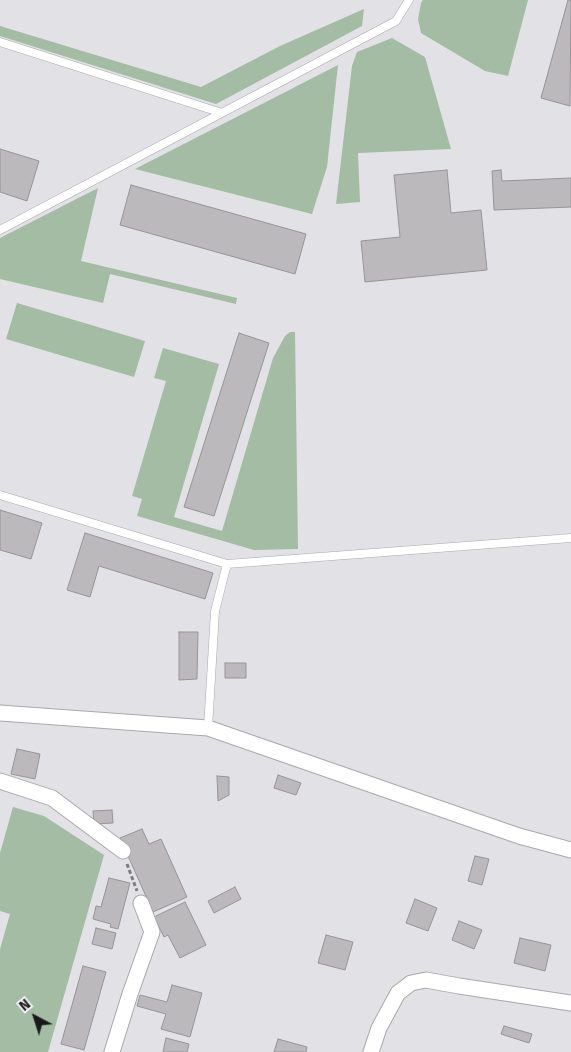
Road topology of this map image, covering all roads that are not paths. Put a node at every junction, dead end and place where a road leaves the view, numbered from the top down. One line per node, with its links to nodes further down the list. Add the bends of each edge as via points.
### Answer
1 (409, 0): 3 (lane, via 396,21)
2 (0, 42): 3 (lane)
3 (222, 113): 4 (lane)
4 (0, 230)
5 (0, 495): 7 (lane)
6 (571, 538): 7 (lane)
7 (227, 564): 9 (lane, via 215,611)
8 (0, 713): 9 (street)
9 (208, 728): 11 (street, via 519,836)
10 (0, 781): 12 (street, via 52,798)
11 (571, 850)
12 (123, 851)
13 (141, 903): 15 (street, via 152,932)
14 (571, 1002): 16 (street, via 426,980 411,983 398,992 379,1028)
15 (112, 1052)
16 (371, 1052)

